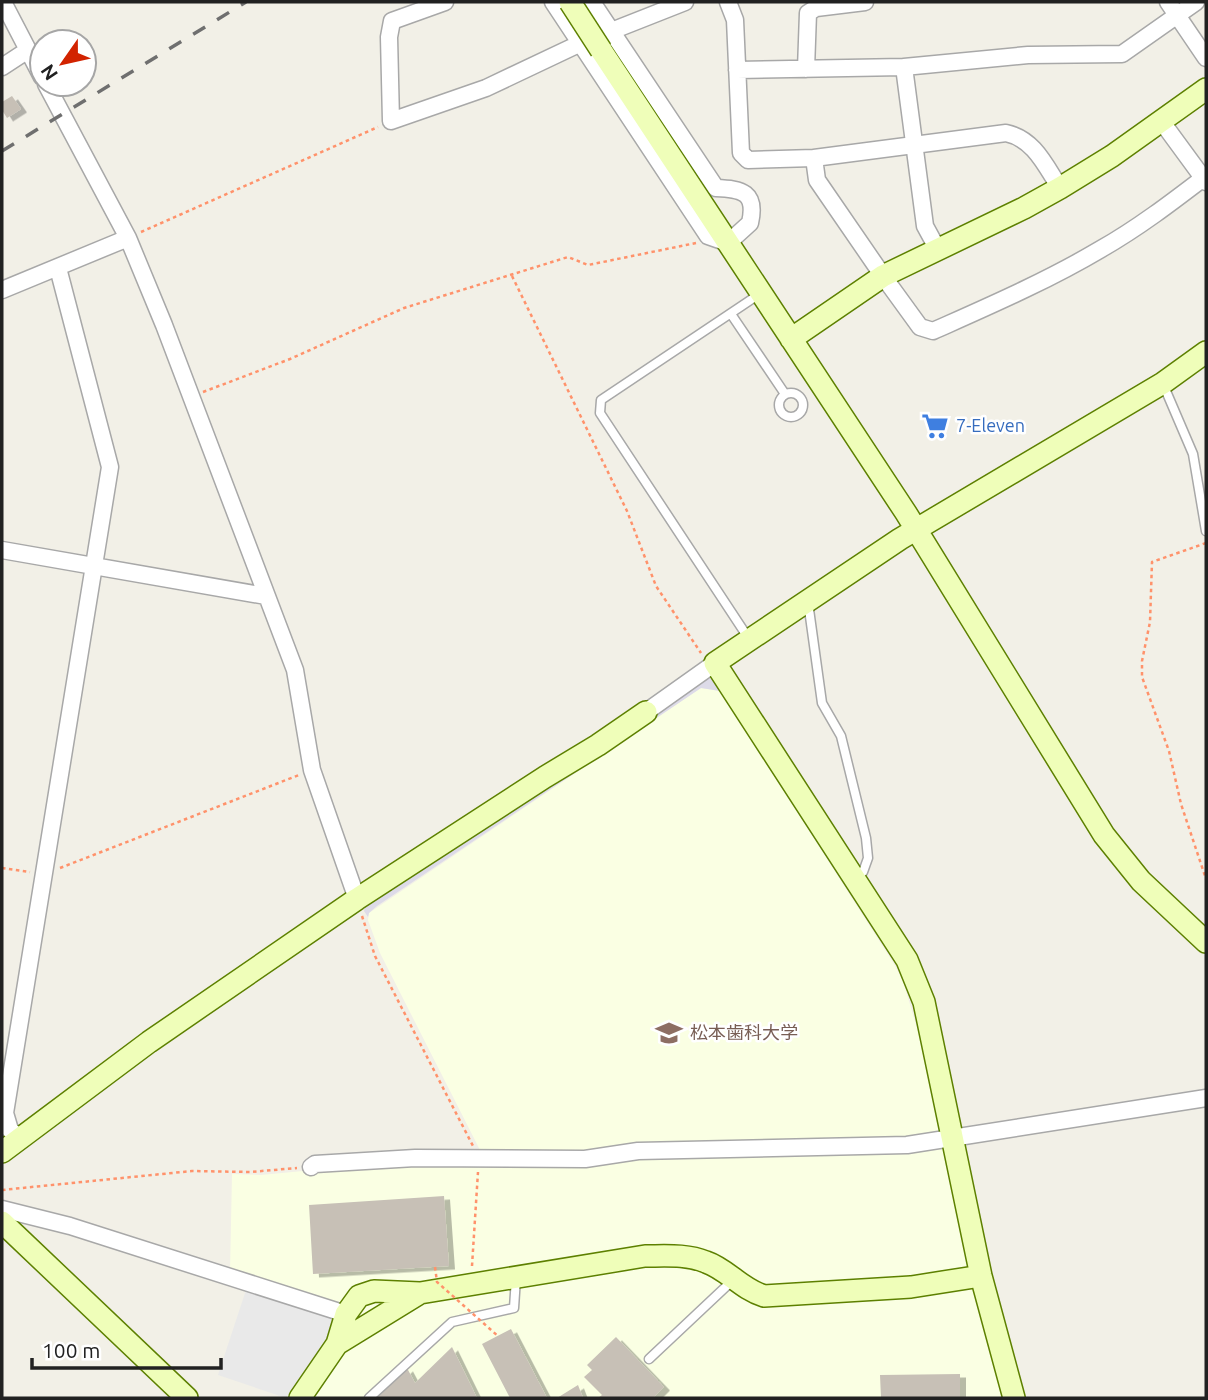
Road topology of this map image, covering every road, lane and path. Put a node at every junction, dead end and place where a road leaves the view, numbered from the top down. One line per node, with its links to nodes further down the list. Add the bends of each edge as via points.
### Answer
1 (3, 2): 14 (street)
2 (445, 2): 22 (street, via 392,21)
3 (553, 2): 13 (street)
4 (570, 2): 12 (street, bridge)
5 (592, 2): 12 (street)
6 (685, 2): 11 (street)
7 (728, 2): 19 (street, via 734,20)
8 (865, 2): 18 (street, via 808,13)
9 (1196, 2): 10 (street)
10 (1173, 9): 15 (street); 17 (street, via 1122,54 1028,55)
11 (642, 10): 12 (street)
12 (606, 41): 13 (street); 29 (street); 29 (street, via 716,188 735,189 751,202 750,223)
13 (581, 43): 22 (street, via 486,88); 29 (street)
14 (28, 50): 16 (street)
15 (1206, 58)
16 (2, 67)
17 (904, 67): 18 (street); 24 (street)
18 (806, 69): 19 (street)
19 (737, 70): 25 (street, via 741,153 748,160)
20 (1206, 89): 23 (street)
21 (54, 98): 28 (street)
22 (391, 121): 28 (path)
23 (1162, 122): 26 (street); 27 (street)
24 (914, 145): 25 (street); 27 (street, via 1006,132 1031,146); 30 (street, via 925,226)
25 (814, 158): 33 (street, via 817,180)
26 (1205, 179): 33 (street, via 1100,250 933,331 920,327)
27 (1060, 187): 30 (street)
28 (128, 237): 31 (street); 41 (street)
29 (718, 239): 32 (path, via 588,265 568,257); 35 (street)
30 (937, 248): 33 (street)
31 (58, 268): 34 (street); 46 (street, via 110,467)
32 (512, 275): 41 (path, via 404,308); 50 (path, via 627,511 656,586 702,655)
33 (883, 276): 37 (street)
34 (2, 290)
35 (761, 293): 36 (lane); 37 (street)
36 (732, 314): 40 (lane); 49 (lane, via 601,400 599,406)
37 (791, 339): 42 (street)
38 (1206, 352): 39 (street)
39 (1163, 383): 42 (street); 43 (lane, via 1193,454)
40 (785, 394)
41 (192, 397): 47 (street)
42 (917, 530): 48 (street); 58 (street, via 1104,835 1149,889)
43 (1206, 531)
44 (1206, 543): 56 (path, via 1152,562 1142,677)
45 (2, 550): 46 (street)
46 (95, 565): 47 (street); 54 (street)
47 (266, 596): 52 (street, via 295,670)
48 (807, 599): 49 (street); 55 (lane, via 822,703 841,736 866,838 868,858 863,872)
49 (749, 640): 50 (street)
50 (715, 663): 51 (street); 55 (street)
51 (646, 712): 57 (street)
52 (312, 771): 54 (path); 57 (street)
53 (2, 868): 54 (path)
54 (44, 874): 60 (street, via 5,1113 10,1130)
55 (854, 879): 61 (street, via 907,960 920,992)
56 (1206, 879)
57 (357, 899): 60 (street, via 149,1042); 63 (path, via 376,956)
58 (1206, 942)
59 (1206, 1098): 61 (street)
60 (20, 1138): 62 (street)
61 (954, 1138): 63 (street, via 907,1144 638,1151 585,1159); 69 (street)
62 (2, 1152)
63 (479, 1158): 64 (street); 72 (path)
64 (311, 1167): 65 (path, via 192,1171)
65 (2, 1190)
66 (2, 1209): 74 (street)
67 (2, 1222): 79 (street)
68 (435, 1267): 75 (path, bridge, via 437,1282)
69 (981, 1276): 71 (street, via 911,1287 764,1296); 81 (street)
70 (516, 1278): 71 (street, via 645,1256 681,1256 707,1262); 72 (street); 80 (lane, via 514,1308 452,1322)
71 (733, 1280): 77 (lane)
72 (470, 1285): 73 (street)
73 (420, 1293): 74 (street, via 374,1291 354,1300); 76 (street)
74 (346, 1314): 76 (street)
75 (499, 1337)
76 (338, 1344): 78 (street)
77 (649, 1359)
78 (305, 1396)
79 (187, 1398)
80 (369, 1398)
81 (1013, 1398)

